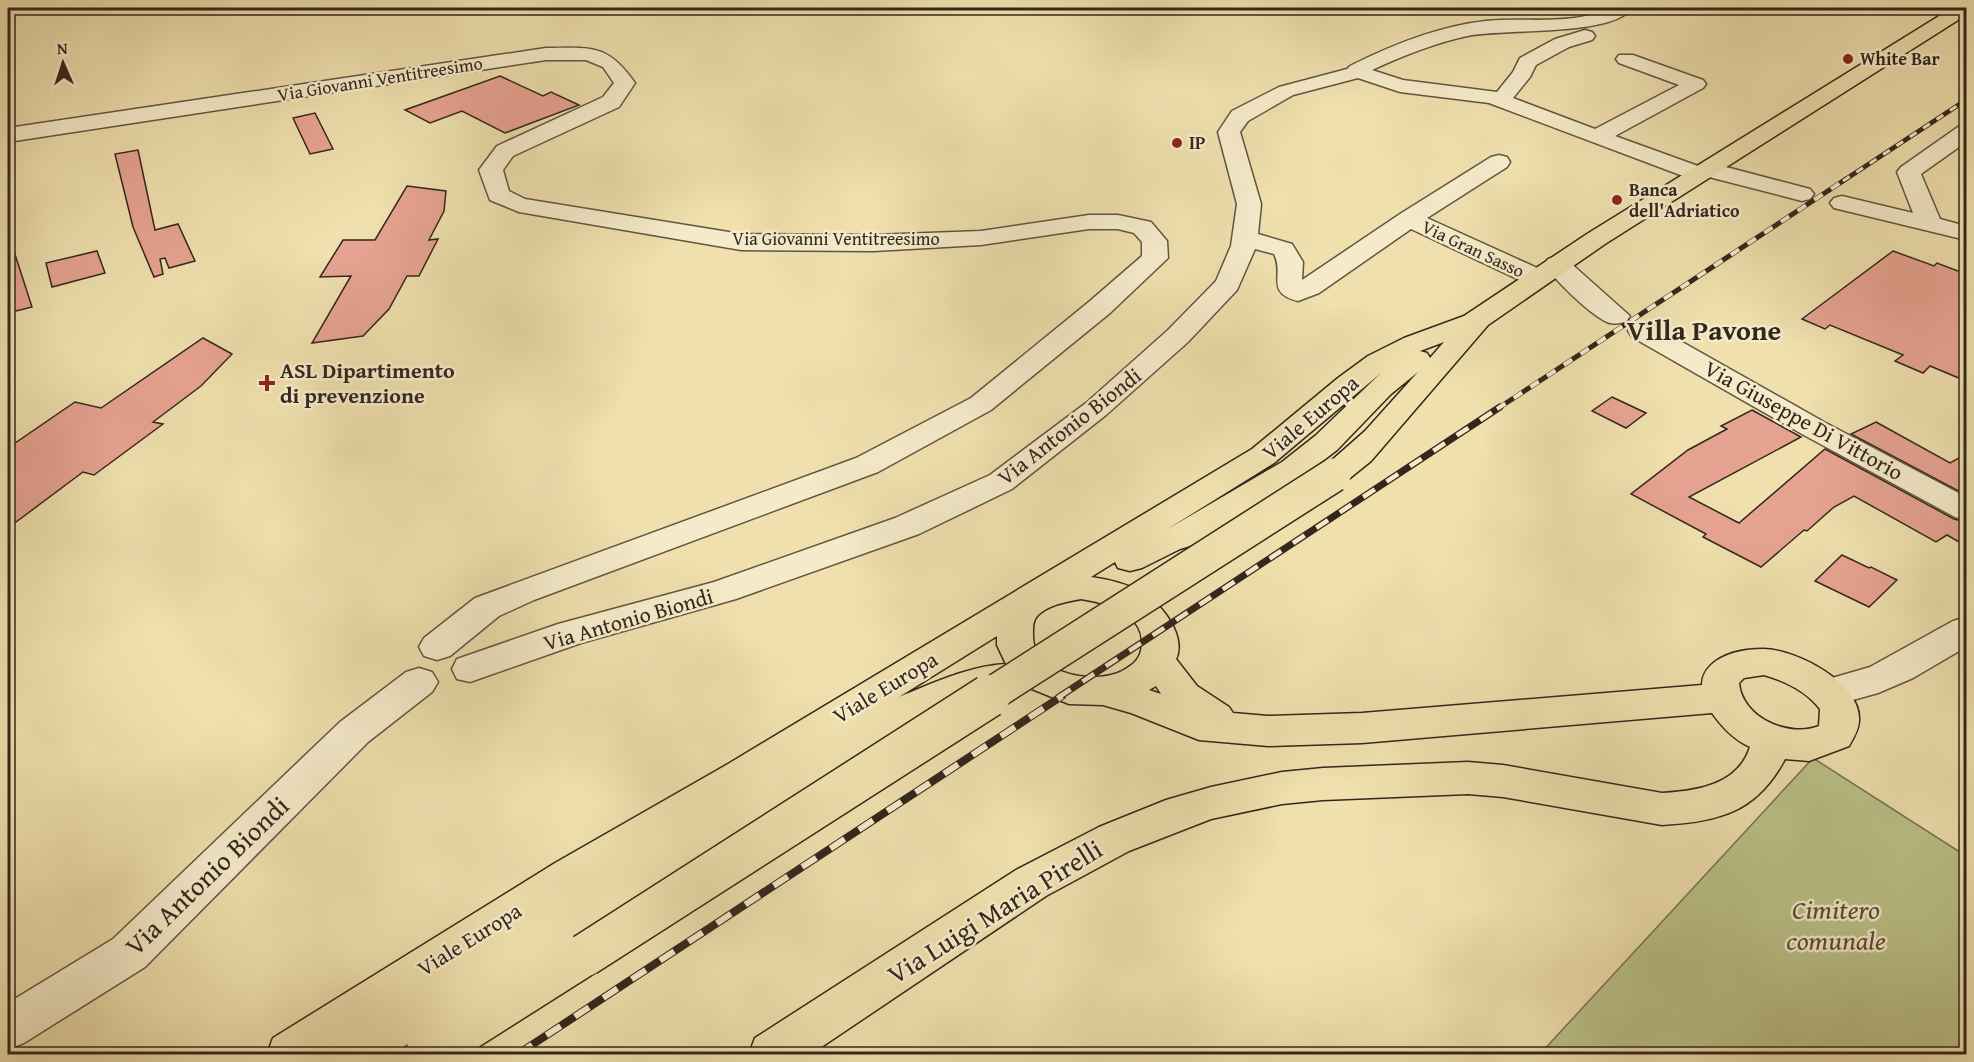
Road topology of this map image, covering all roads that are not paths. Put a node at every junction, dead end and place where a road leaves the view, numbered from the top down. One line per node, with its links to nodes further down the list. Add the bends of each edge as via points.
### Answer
1 (1623, 8): 3 (street, via 1577,22 1516,23)
2 (1964, 8): 13 (main road, Viale Europa)
3 (1468, 30): 6 (street, via 1388,56); 7 (street, via 1444,45 1394,62 1389,66 1391,72 1408,78 1484,83)
4 (1585, 36): 7 (street, via 1562,43 1527,62)
5 (1626, 59): 11 (street, via 1701,80)
6 (1358, 73): 8 (street, via 1400,86 1493,97); 19 (street, Via Antonio Biondi, via 1286,91 1240,116 1229,132 1249,204)
7 (1507, 93): 8 (street)
8 (1524, 109): 11 (street)
9 (1966, 132): 17 (street, via 1909,172)
10 (8, 135): 31 (street, Via Giovanni Ventitreesimo, via 546,54 589,54 610,63 625,83 611,102 505,151 491,170 498,195 519,205 741,242 874,243 981,238 1089,222 1142,227 1154,241 1155,258 981,404 867,465 487,607)
11 (1597, 137): 13 (street)
12 (1499, 162): 16 (street, Via Gran Sasso)
13 (1703, 172): 14 (street); 20 (main road, Viale Europa)
14 (1802, 194)
15 (1842, 203): 17 (street)
16 (1409, 219): 19 (street, Via Gran Sasso, via 1298,293 1288,285 1290,260 1283,249); 20 (street, Via Gran Sasso)
17 (1930, 225): 18 (street)
18 (1966, 233)
19 (1245, 238): 31 (street, Via Antonio Biondi, via 1228,284 1178,336 1096,410 1001,482 907,526 735,587 571,633 470,669 473,656 456,644)
20 (1547, 271): 21 (street); 22 (main road, Viale Europa)
21 (1616, 316)
22 (1477, 321): 25 (main road, Viale Europa, via 1405,367 1325,444); 40 (main road, Viale Europa, via 1379,361 1263,456 550,889); 42 (main road, Viale Europa, bridge, via 1376,438 1334,475)
23 (1642, 331): 24 (street, Via Giuseppe Di Vittorio)
24 (1966, 510)
25 (1184, 536): 26 (main road, Viale Europa); 27 (main road, Viale Europa, via 1178,549 1156,573 1149,594)
26 (1081, 586): 27 (main road, via 1119,593); 28 (main road, via 1038,598 1023,610)
27 (1149, 612): 30 (main road, via 1161,636)
28 (1014, 627): 32 (main road, via 1016,652); 36 (main road, Viale Europa, via 933,685)
29 (1966, 630): 34 (street, via 1880,680)
30 (1156, 661): 33 (main road, via 1130,684); 37 (main road, via 1180,693)
31 (428, 664): 39 (street, Via Antonio Biondi, via 129,953)
32 (1036, 675): 33 (main road, via 1067,689); 36 (main road, Viale Europa, via 974,682)
33 (1103, 691): 37 (main road, via 1199,725)
34 (1828, 693): 35 (main road, via 1810,678 1787,668 1752,662 1734,666 1721,675); 38 (main road, via 1841,721 1835,736 1807,746)
35 (1720, 698): 37 (main road, via 1305,731); 38 (main road, via 1734,717)
36 (912, 707): 41 (main road, Viale Europa)
37 (1234, 727)
38 (1772, 740): 43 (main road, Via Luigi Maria Pirelli, via 1766,762 1757,774 1740,789 1702,806 1662,808 1503,781 1421,778 1282,788 1179,812 1114,839 1031,883)
39 (8, 1028)
40 (290, 1054)
41 (350, 1054)
42 (427, 1054)
43 (772, 1054)

